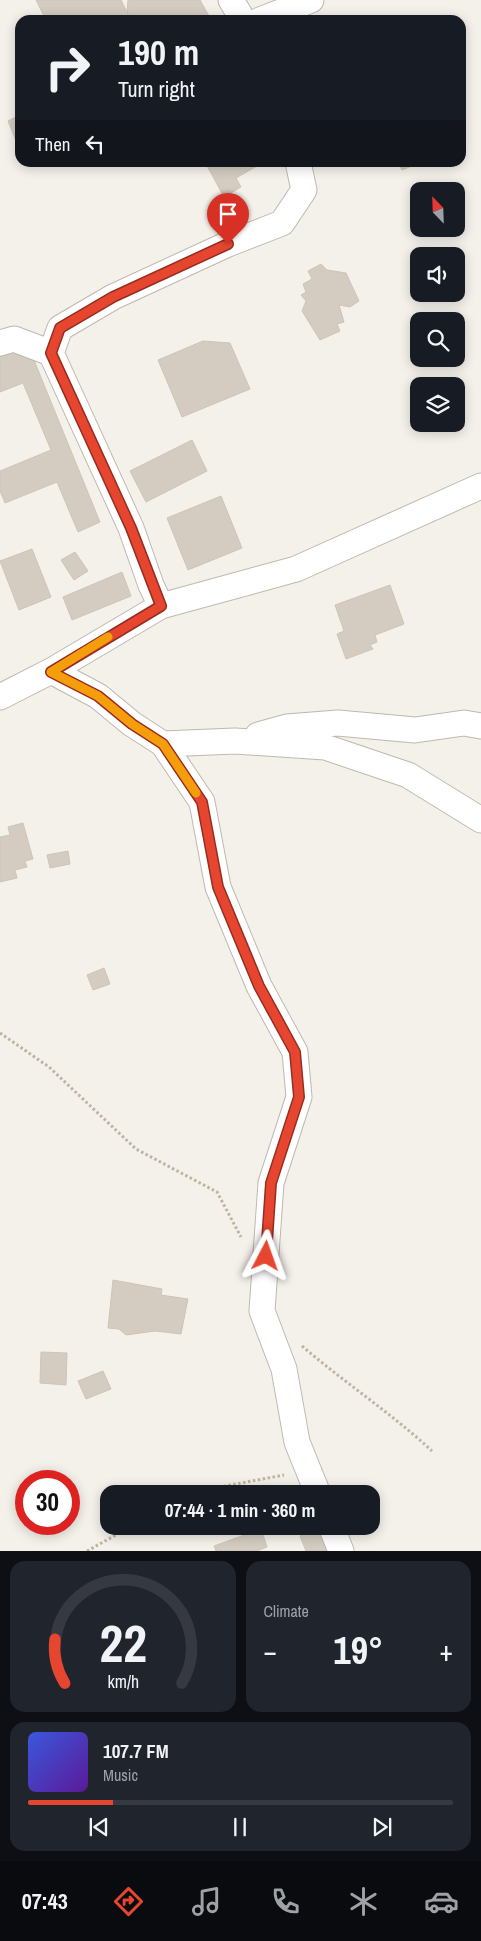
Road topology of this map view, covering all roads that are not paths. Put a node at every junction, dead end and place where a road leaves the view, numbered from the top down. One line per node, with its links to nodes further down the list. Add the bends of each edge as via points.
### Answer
1 (231, 0): 3 (street)
2 (311, 0): 4 (street)
3 (240, 15)
4 (273, 15)
5 (299, 167): 7 (street, via 304,190 282,223 113,297 60,328)
6 (0, 343): 7 (street, via 14,339)
7 (51, 353): 9 (street, via 131,528)
8 (481, 486): 9 (street, via 296,569)
9 (161, 606): 10 (street)
10 (51, 672): 11 (street); 14 (street, via 98,696)
11 (0, 697)
12 (481, 726): 13 (street, via 464,723 416,730 338,723 288,727)
13 (235, 741): 14 (street); 15 (street, via 324,747 408,774)
14 (163, 744): 16 (street, via 202,802 218,887 259,986 295,1052 299,1097 271,1183 262,1311 284,1369 297,1442)
15 (481, 820)
16 (314, 1485)
17 (335, 1535): 18 (street)
18 (341, 1551)

